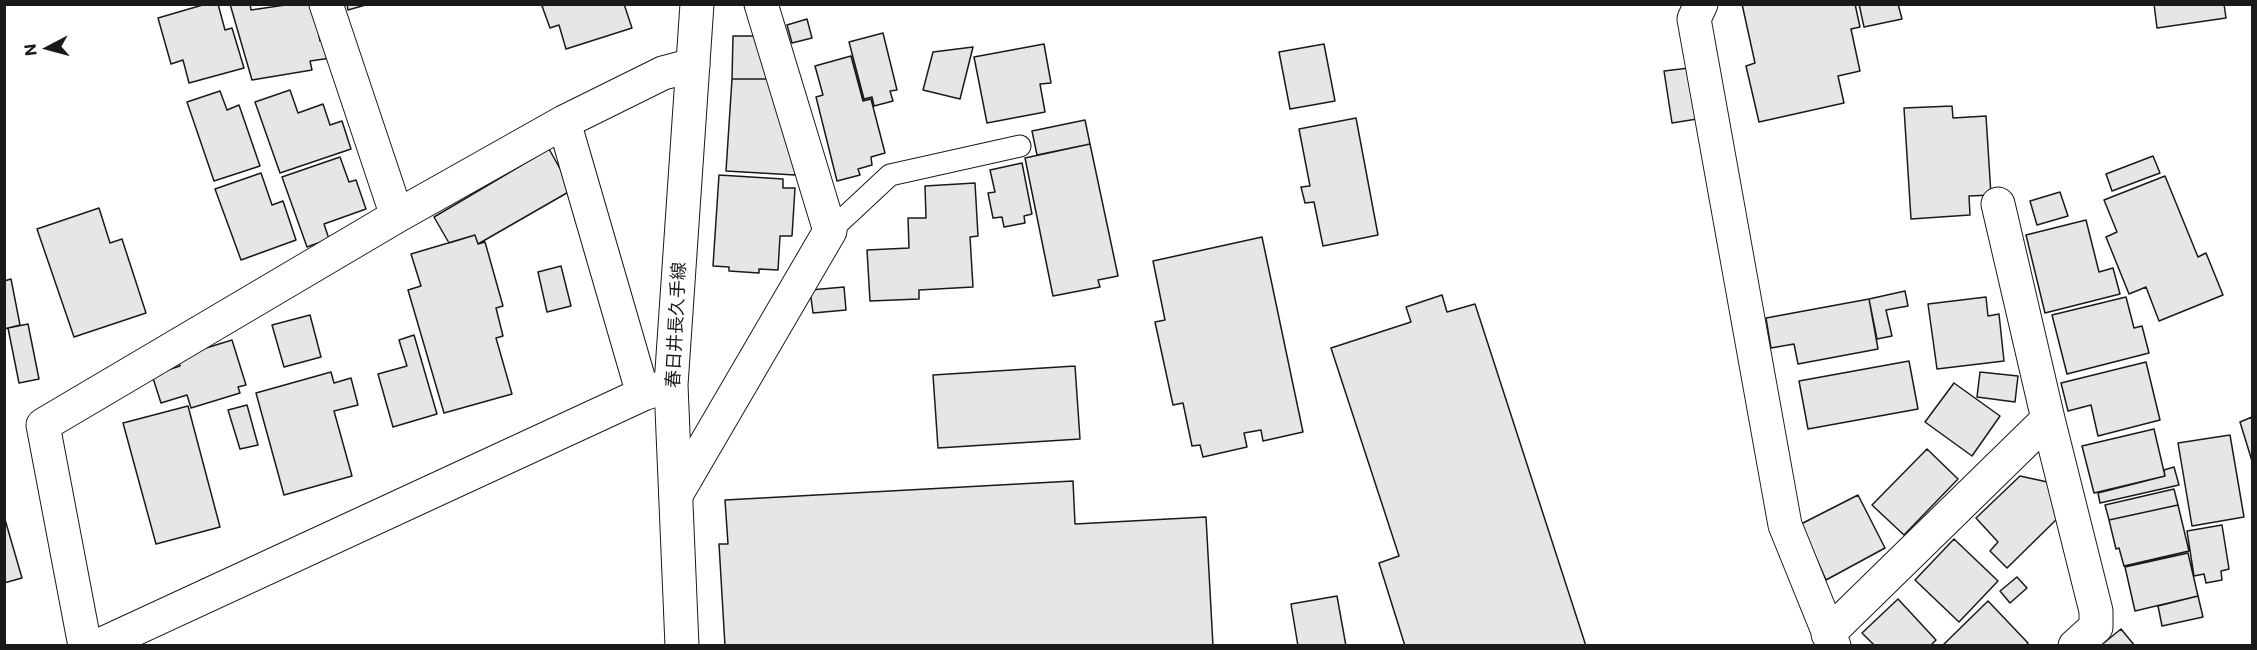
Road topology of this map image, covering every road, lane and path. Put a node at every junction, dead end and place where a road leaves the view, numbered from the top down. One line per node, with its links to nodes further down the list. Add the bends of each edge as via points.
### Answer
1 (326, 4): 9 (street)
2 (697, 4): 5 (street, 春日井長久手線)
3 (761, 4): 10 (street)
4 (1701, 4): 14 (street, via 1694,19 1785,525)
5 (693, 66): 6 (street, via 663,73); 11 (street, 春日井長久手線)
6 (564, 122): 9 (street); 11 (street)
7 (1020, 146): 10 (lane, via 890,175)
8 (1998, 204): 12 (street)
9 (397, 216): 15 (street, via 43,425)
10 (830, 231): 13 (street)
11 (657, 389): 13 (street, 春日井長久手線); 16 (street)
12 (2048, 419): 14 (street); 18 (street, via 2096,611 2096,627)
13 (676, 495): 17 (street, 春日井長久手線)
14 (1831, 640)
15 (85, 645)
16 (98, 645)
17 (682, 645)
18 (2075, 645)

